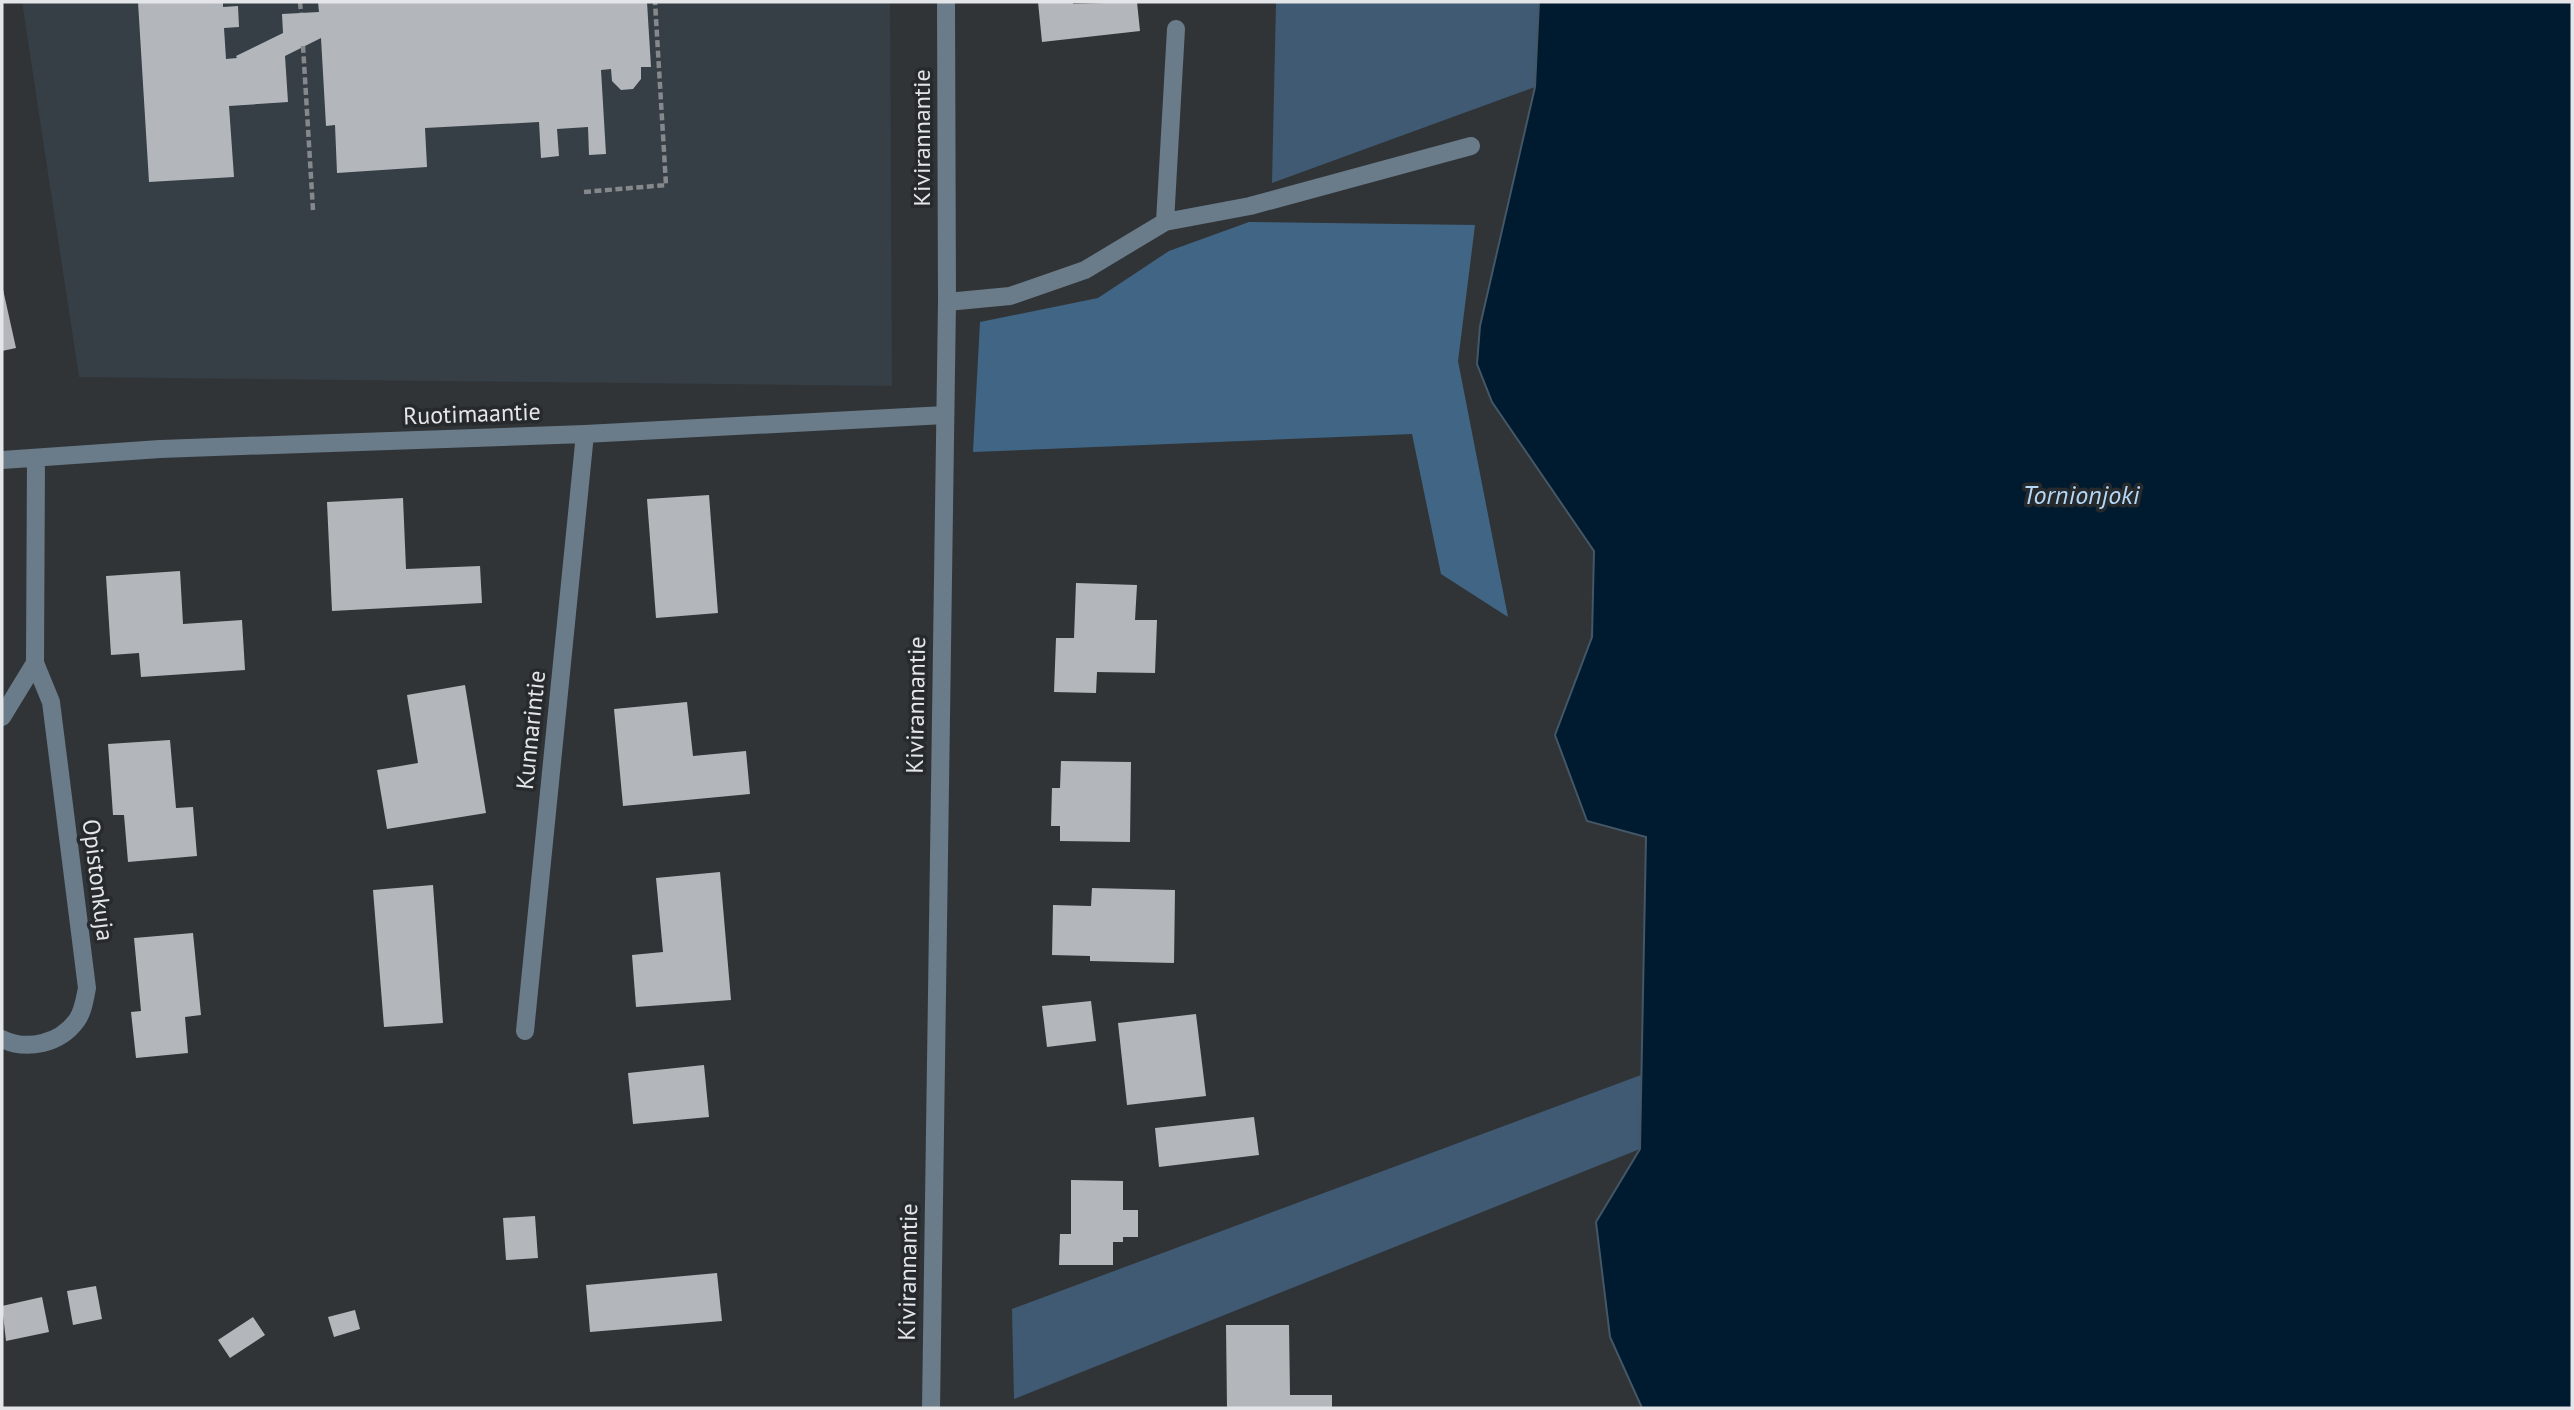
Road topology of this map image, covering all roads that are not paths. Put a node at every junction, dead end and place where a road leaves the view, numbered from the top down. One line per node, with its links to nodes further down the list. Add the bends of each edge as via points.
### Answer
1 (946, 2): 5 (street, Kivirannantie)
2 (1176, 29): 4 (street)
3 (1471, 146): 4 (street, via 1250,206)
4 (1165, 222): 5 (street, via 1085,270 1010,296)
5 (947, 302): 6 (street, Kivirannantie)
6 (945, 415): 7 (street, Ruotimaantie); 14 (street, Kivirannantie)
7 (585, 434): 8 (street, Ruotimaantie, via 160,449); 12 (street, Kunnarintie)
8 (36, 458): 9 (street, Ruotimaantie); 10 (street, Opistonkuja)
9 (2, 460)
10 (35, 663): 11 (street); 13 (street, Opistonkuja, via 51,702 88,988 79,1019 62,1036 36,1045 13,1045)
11 (2, 717)
12 (525, 1031)
13 (2, 1039)
14 (931, 1408)

